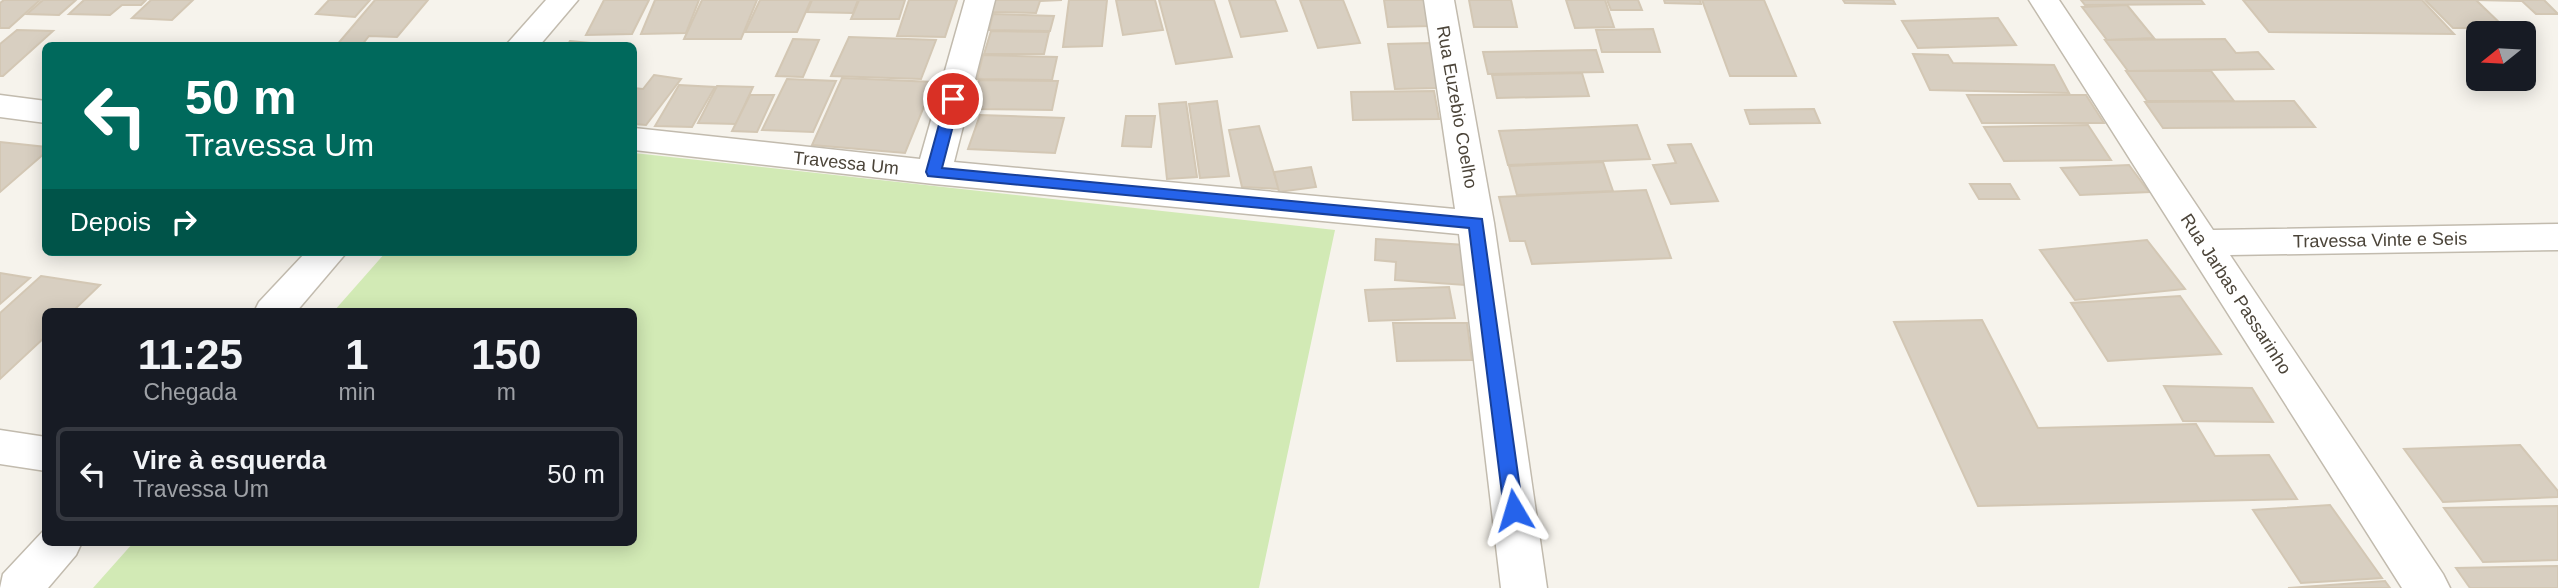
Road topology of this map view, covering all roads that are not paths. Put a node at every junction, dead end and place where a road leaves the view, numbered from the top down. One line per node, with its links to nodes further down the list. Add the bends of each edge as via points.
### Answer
1 (563, 0): 5 (street)
2 (980, 0): 9 (street)
3 (1439, 0): 10 (street, Rua Euzebio Coelho)
4 (2044, 0): 12 (street, Rua Jarbas Passarinho)
5 (525, 42)
6 (0, 106): 7 (street)
7 (42, 111)
8 (637, 139): 9 (street, Travessa Um)
9 (934, 172): 10 (street, Travessa Um)
10 (1476, 223): 19 (street, Rua Euzebio Coelho)
11 (2558, 237): 12 (street, Travessa Vinte e Seis)
12 (2203, 243): 20 (street, Rua Jarbas Passarinho)
13 (324, 256): 14 (street)
14 (277, 308)
15 (0, 447): 16 (street)
16 (42, 453)
17 (56, 546): 18 (street)
18 (19, 588)
19 (1524, 588)
20 (2427, 588)

